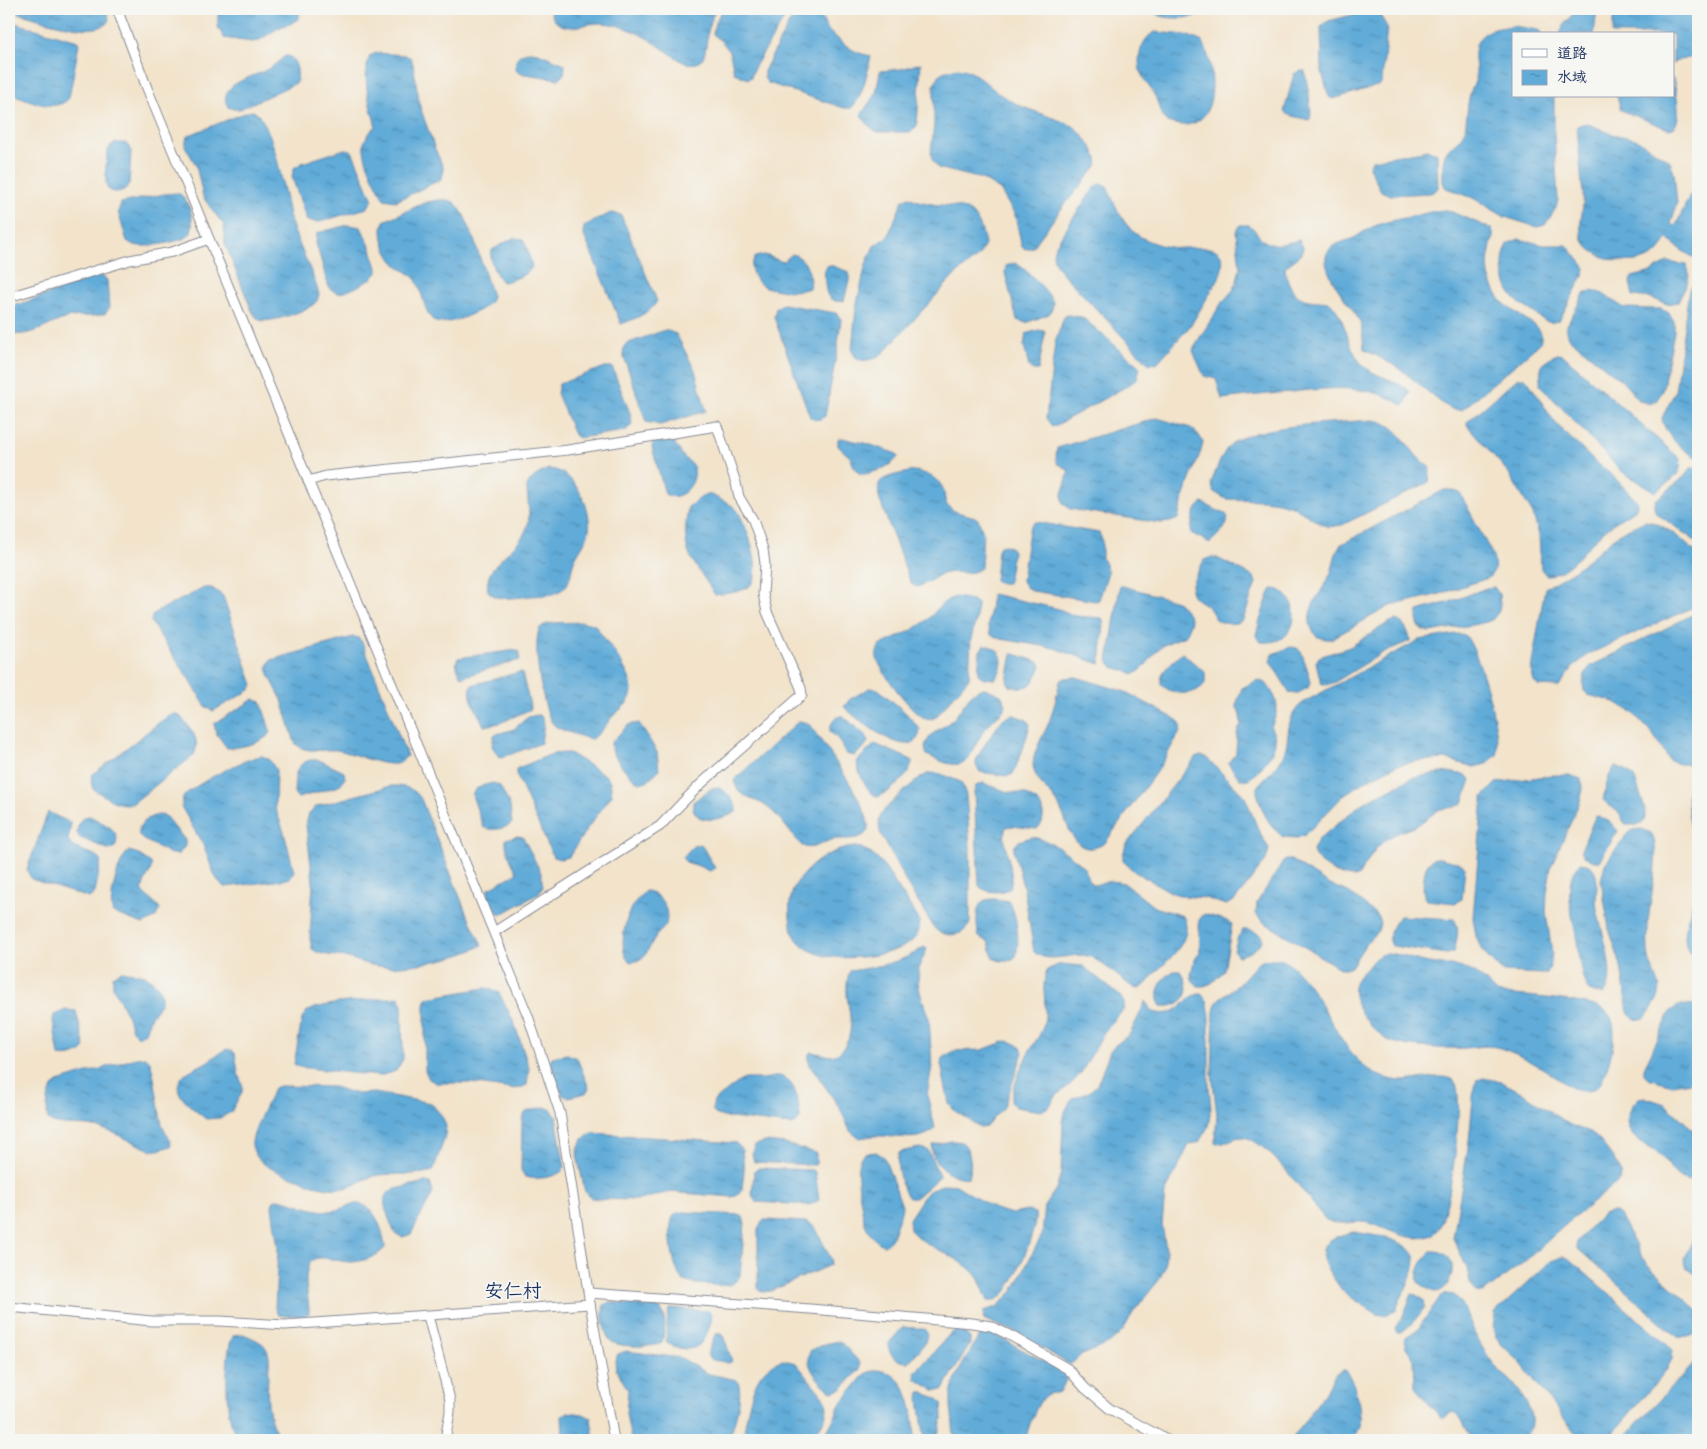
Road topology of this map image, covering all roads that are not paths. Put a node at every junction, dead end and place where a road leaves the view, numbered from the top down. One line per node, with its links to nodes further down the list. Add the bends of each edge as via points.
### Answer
1 (117, 9): 2 (street)
2 (209, 239): 3 (street); 4 (street)
3 (9, 297)
4 (308, 481): 5 (street); 5 (street, via 326,476 568,450 717,426 739,497 753,520 763,549 763,594 767,612 802,695 702,783 660,826)
5 (494, 932): 6 (street, via 528,1016 560,1113)
6 (588, 1294): 7 (street); 12 (street, via 991,1326 1068,1369 1110,1409)
7 (590, 1304): 9 (street); 11 (street)
8 (9, 1307): 9 (street, via 152,1321 264,1325)
9 (428, 1316): 10 (street, via 450,1400)
10 (445, 1440)
11 (614, 1440)
12 (1167, 1440)

